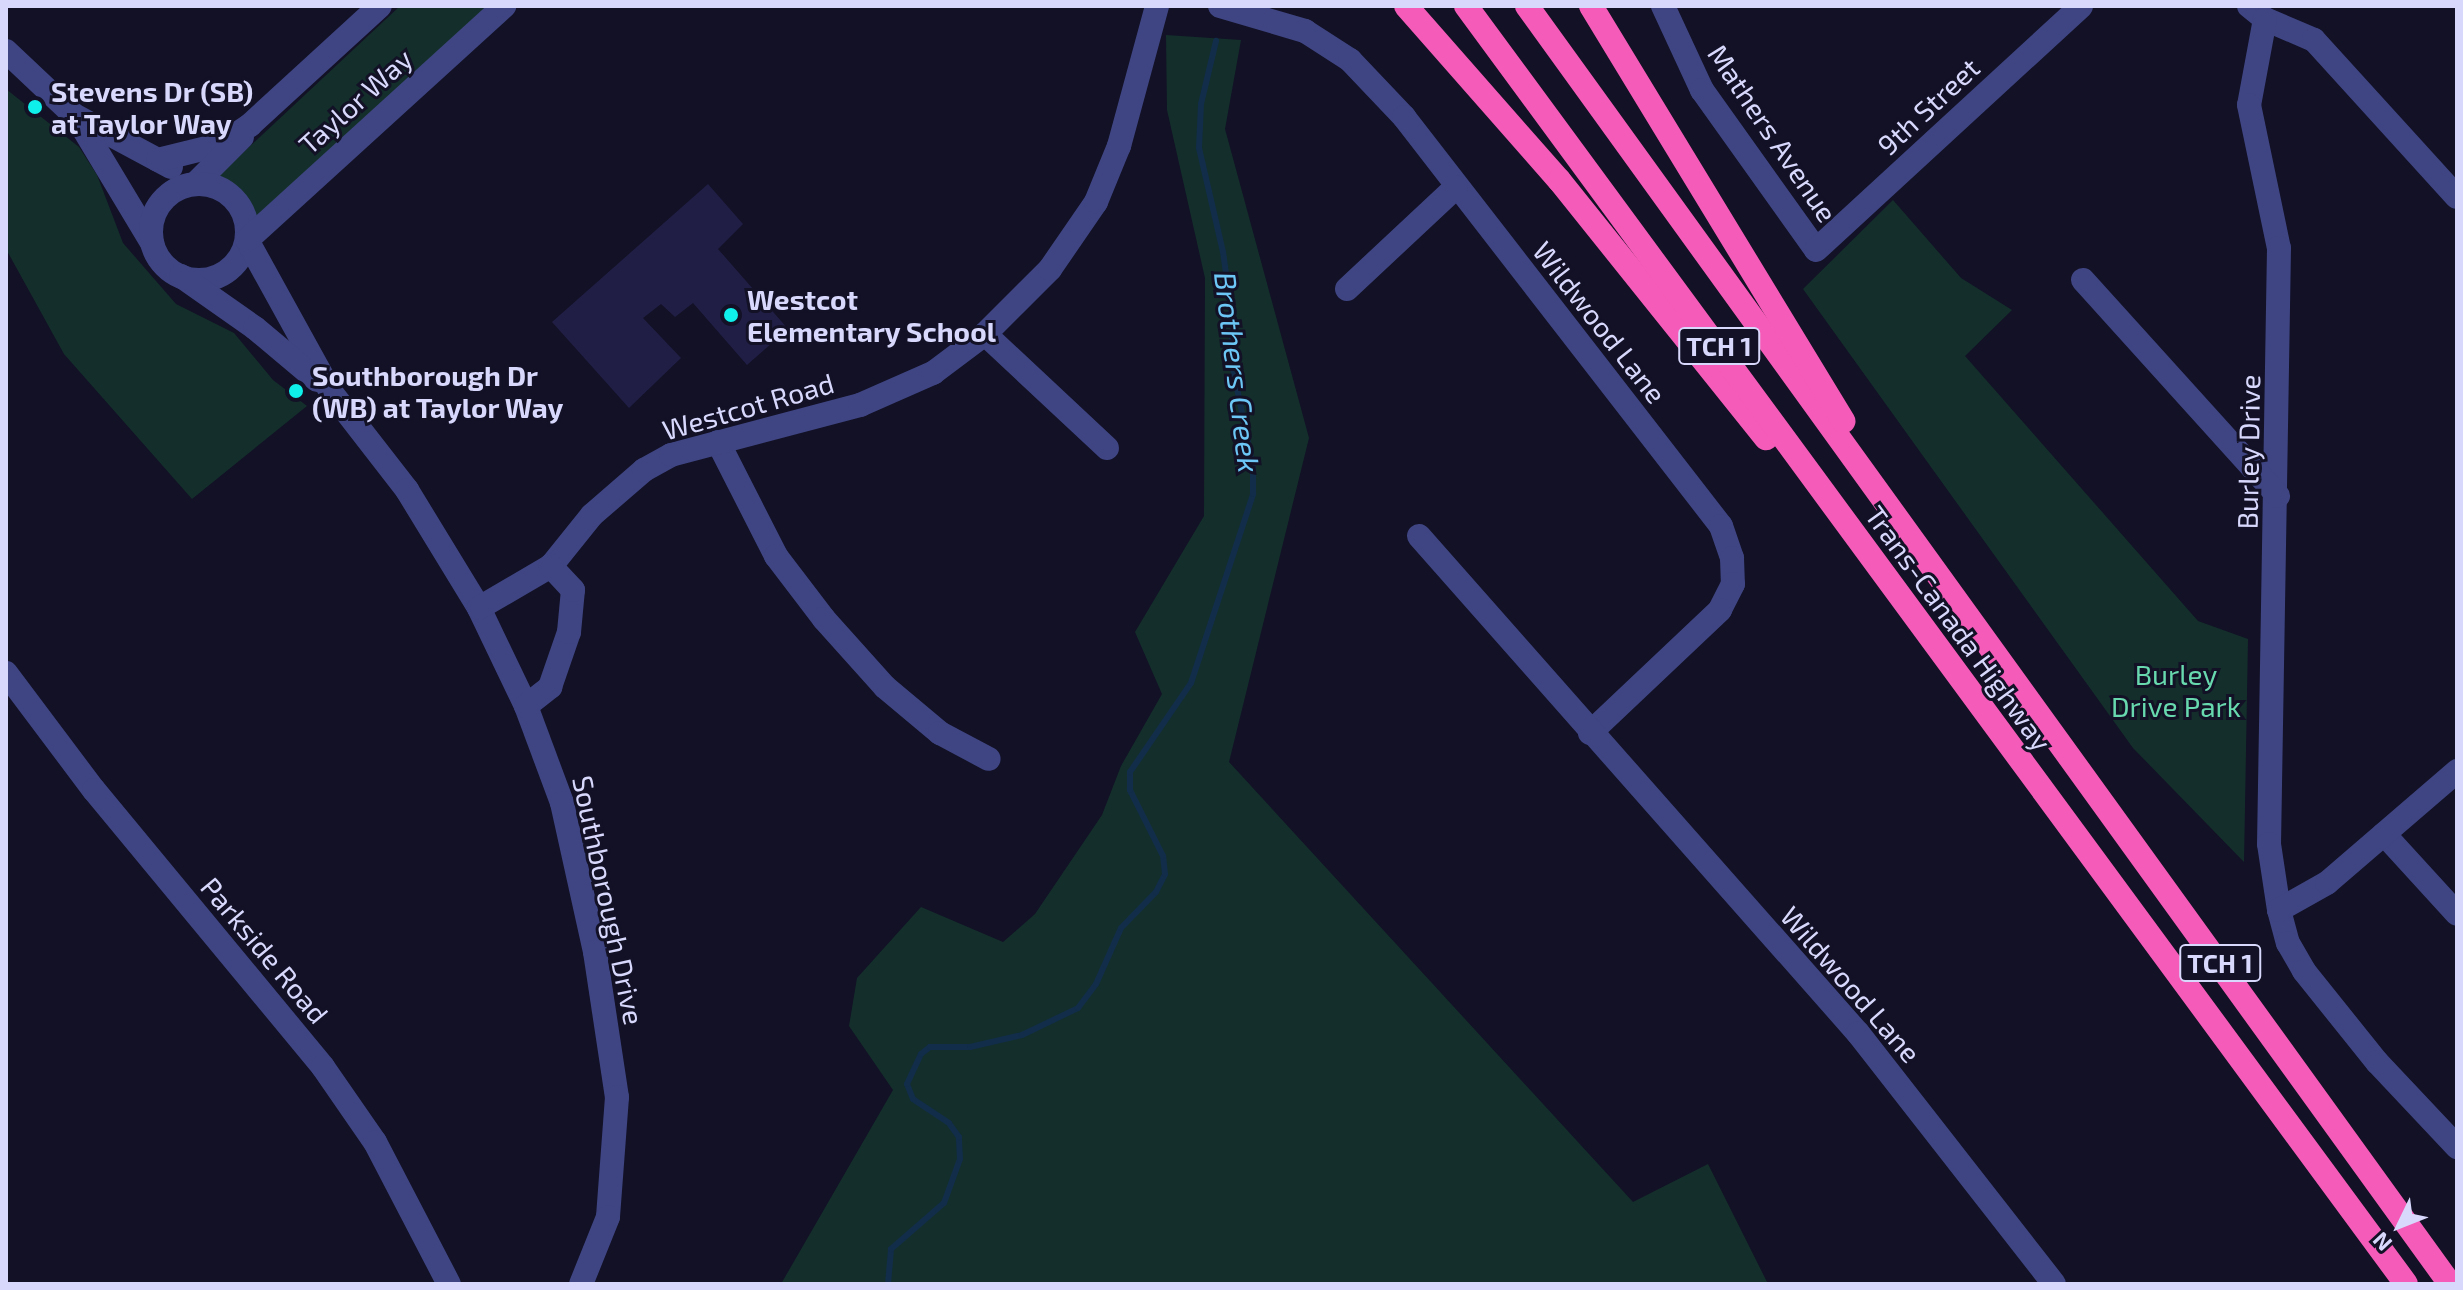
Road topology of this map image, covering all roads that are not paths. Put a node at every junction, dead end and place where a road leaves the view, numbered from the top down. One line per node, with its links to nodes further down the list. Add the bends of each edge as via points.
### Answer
1 (380, 6): 14 (street, Taylor Way)
2 (504, 6): 19 (street, Taylor Way)
3 (1157, 6): 25 (street, Westcot Road, via 1119,146 1096,202 1050,269)
4 (1220, 6): 17 (street, Wildwood Lane, via 1305,31 1350,60 1404,117)
5 (1406, 6): 35 (highway, via 1596,225)
6 (1466, 6): 35 (highway, Trans-Canada Highway / TCH 1, via 1726,355)
7 (1527, 6): 30 (highway, Trans-Canada Highway / TCH 1)
8 (1591, 6): 30 (highway, via 1797,341)
9 (1663, 6): 21 (street, Mathers Avenue, via 1702,90)
10 (2081, 6): 21 (street, 9th Street)
11 (2257, 12): 18 (street, via 2314,40); 29 (street, Burley Drive, via 2249,105 2279,248)
12 (6, 51): 13 (street)
13 (74, 115): 15 (street); 20 (street)
14 (250, 125): 15 (street, Taylor Way, via 222,144); 16 (street, Taylor Way, via 229,155)
15 (158, 160): 16 (street)
16 (196, 183): 19 (street, via 220,189 233,199 243,212); 20 (street, via 163,199 151,227)
17 (1456, 187): 24 (street); 37 (street, Wildwood Lane, via 1721,526 1732,558 1733,584 1720,610)
18 (2457, 197)
19 (247, 240): 22 (street, via 227,270 213,278); 26 (street, Southborough Drive)
20 (152, 243): 22 (street, via 168,269)
21 (1816, 250)
22 (181, 276): 26 (street, Southborough Drive, via 255,328)
23 (2083, 280): 29 (street)
24 (1347, 289)
25 (985, 334): 27 (street, Westcot Road, via 933,373 860,405); 28 (street)
26 (331, 392): 33 (street, Southborough Drive, via 407,490)
27 (718, 442): 32 (street, Westcot Road, via 671,455 644,470 592,515); 38 (street, via 776,556 824,619 885,687 940,733)
28 (1107, 448)
29 (2278, 496): 41 (street, Burley Drive, via 2269,844)
30 (1904, 527): 48 (highway, Trans-Canada Highway / TCH 1)
31 (1419, 536): 37 (street, Wildwood Lane)
32 (551, 566): 33 (street, Westcot Road); 36 (street, via 573,590 569,632 550,687)
33 (479, 608): 36 (street, Southborough Drive)
34 (6, 673): 44 (street, Parkside Road, via 94,790 323,1067 375,1142)
35 (1966, 691): 47 (highway, Trans-Canada Highway / TCH 1)
36 (526, 706): 45 (street, Southborough Drive, via 562,803 595,952 617,1097 608,1217)
37 (1590, 733): 46 (street, Wildwood Lane, via 1858,1033)
38 (989, 759)
39 (2457, 771): 40 (street)
40 (2384, 834): 41 (street, via 2318,889); 42 (street)
41 (2279, 910): 43 (street, via 2288,943 2304,971 2377,1062)
42 (2457, 914)
43 (2457, 1147)
44 (449, 1284)
45 (581, 1284)
46 (2054, 1284)
47 (2406, 1284)
48 (2450, 1284)

